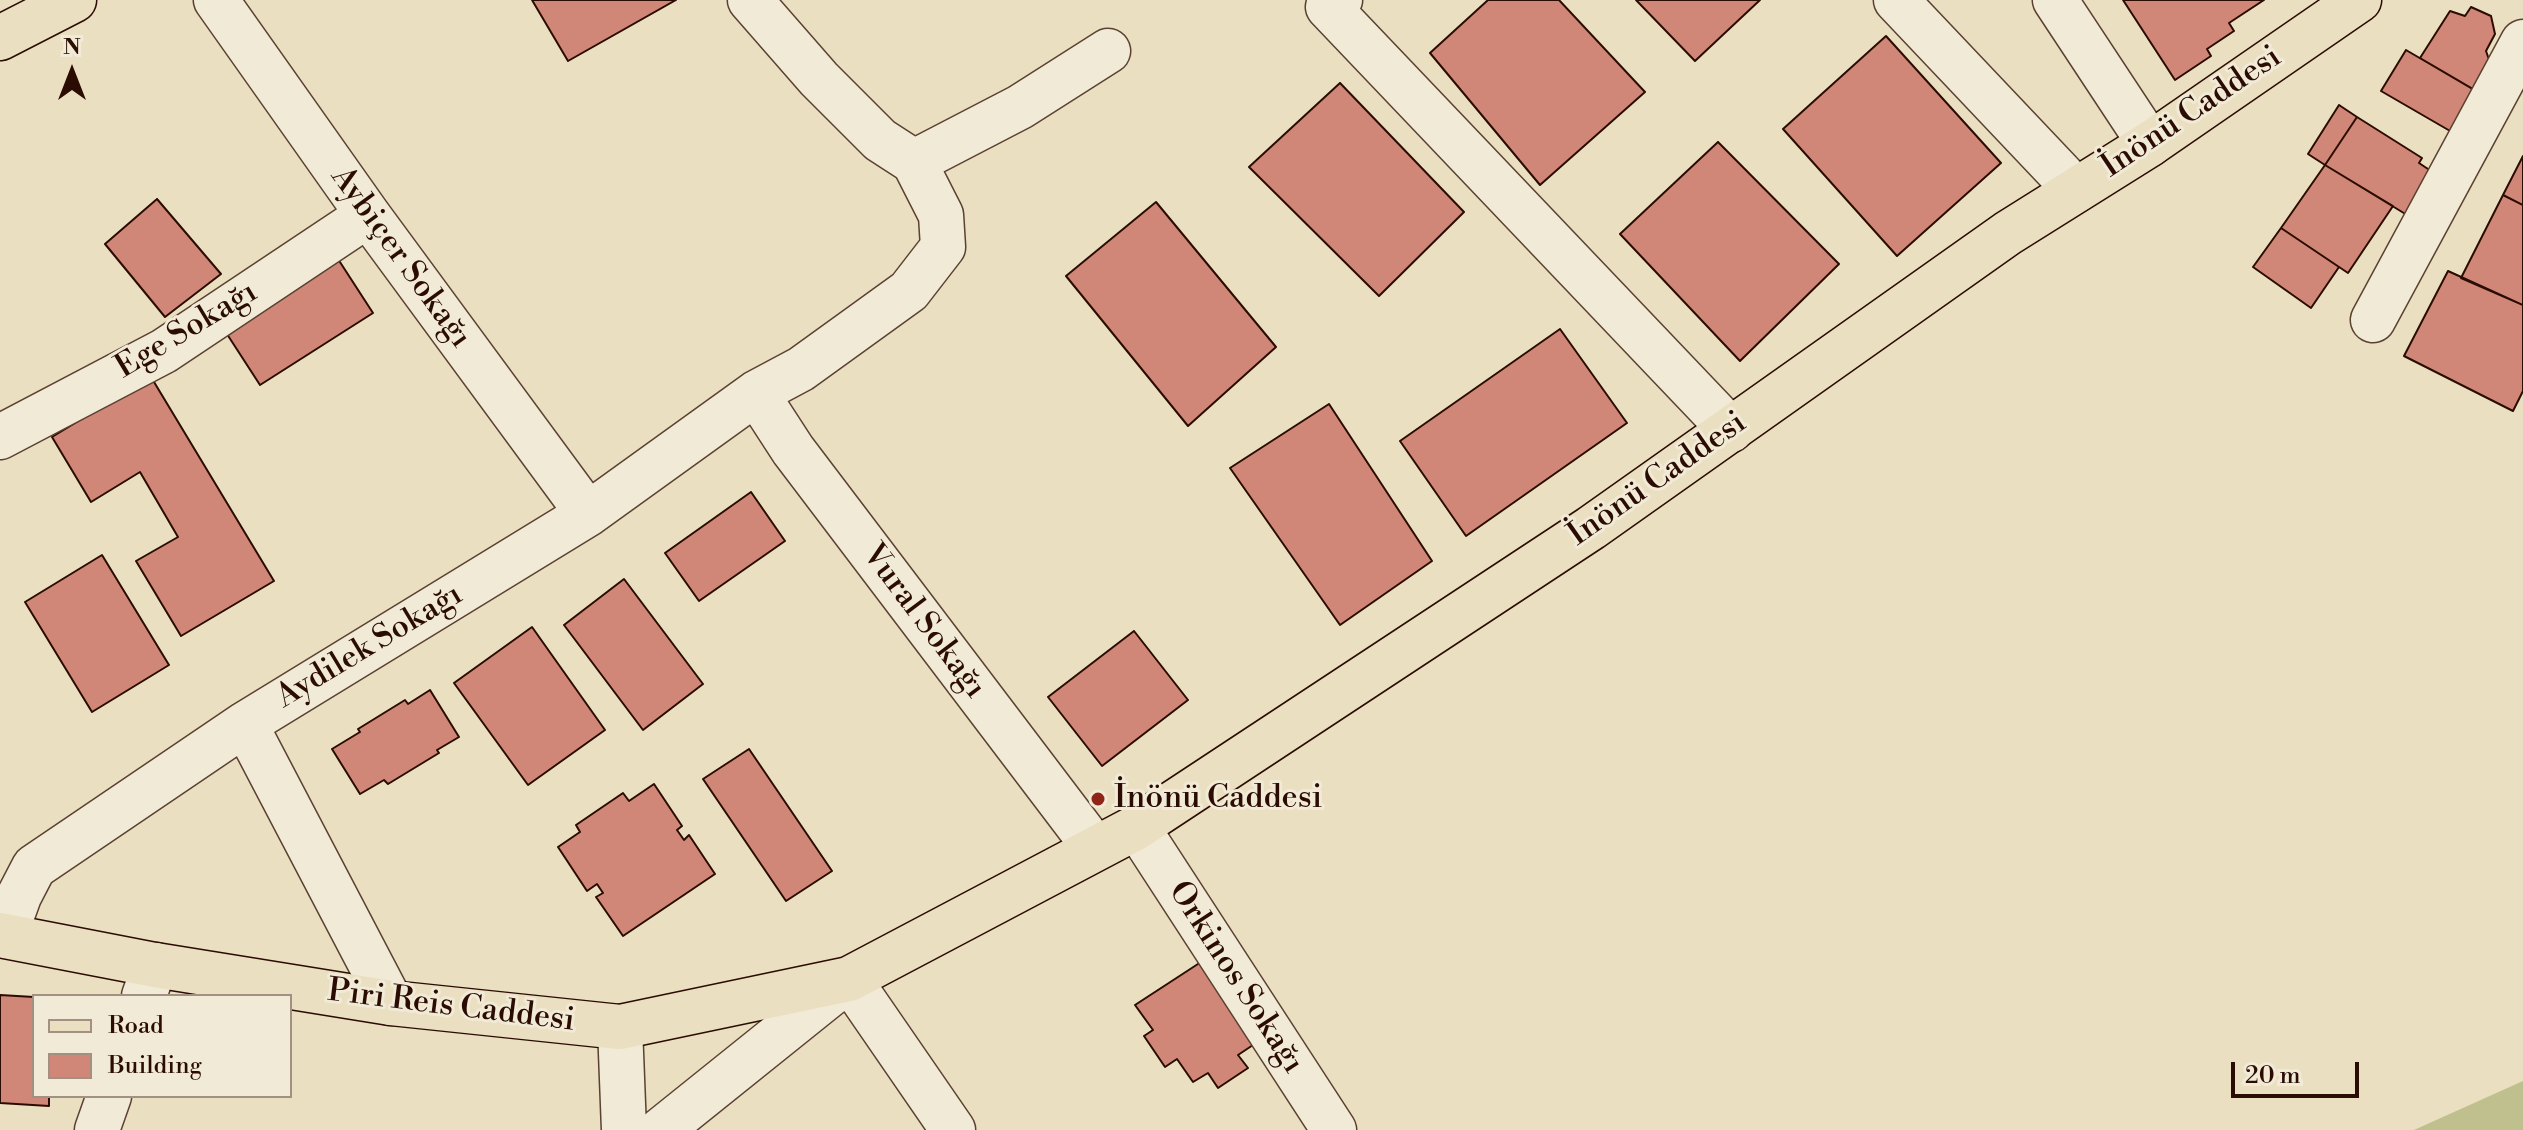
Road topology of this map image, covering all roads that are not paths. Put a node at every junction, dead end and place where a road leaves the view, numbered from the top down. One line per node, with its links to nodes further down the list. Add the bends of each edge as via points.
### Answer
1 (74, 0): 8 (main road)
2 (216, 0): 14 (street, Aybiçer Sokağı)
3 (750, 0): 12 (street, via 880,140)
4 (1340, 0): 17 (street, via 1328,7)
5 (1896, 0): 13 (street)
6 (2055, 0): 11 (street)
7 (2359, 0): 11 (main road, İnönü Caddesi)
8 (0, 38)
9 (2523, 42): 15 (street)
10 (1108, 51): 12 (street, via 1020,107)
11 (2150, 144): 13 (main road, İnönü Caddesi)
12 (914, 162): 16 (street, Aydilek Sokağı, via 941,215 943,247 909,291 801,369)
13 (2076, 190): 17 (main road, İnönü Caddesi)
14 (368, 215): 18 (street, Ege Sokağı, via 164,351); 19 (street, Aybiçer Sokağı)
15 (2373, 320)
16 (756, 393): 19 (street, Aydilek Sokağı); 22 (street, Vural Sokağı, via 793,450)
17 (1731, 430): 21 (main road, İnönü Caddesi)
18 (0, 437)
19 (588, 514): 20 (street, Aydilek Sokağı)
20 (245, 724): 23 (street, via 34,867); 26 (street, Aydilek Sokağı)
21 (1137, 827): 22 (main road, İnönü Caddesi); 33 (street, Orkinos Sokağı)
22 (1095, 848): 24 (main road, İnönü Caddesi)
23 (2, 935): 25 (main road, Piri Reis Caddesi)
24 (849, 979): 27 (main road, İnönü Caddesi); 31 (street); 32 (street)
25 (150, 981): 26 (main road, Piri Reis Caddesi)
26 (391, 1003): 27 (main road, Piri Reis Caddesi)
27 (620, 1027): 30 (street)
28 (108, 1098): 29 (street)
29 (97, 1130)
30 (624, 1130)
31 (661, 1130)
32 (953, 1130)
33 (1334, 1130)

